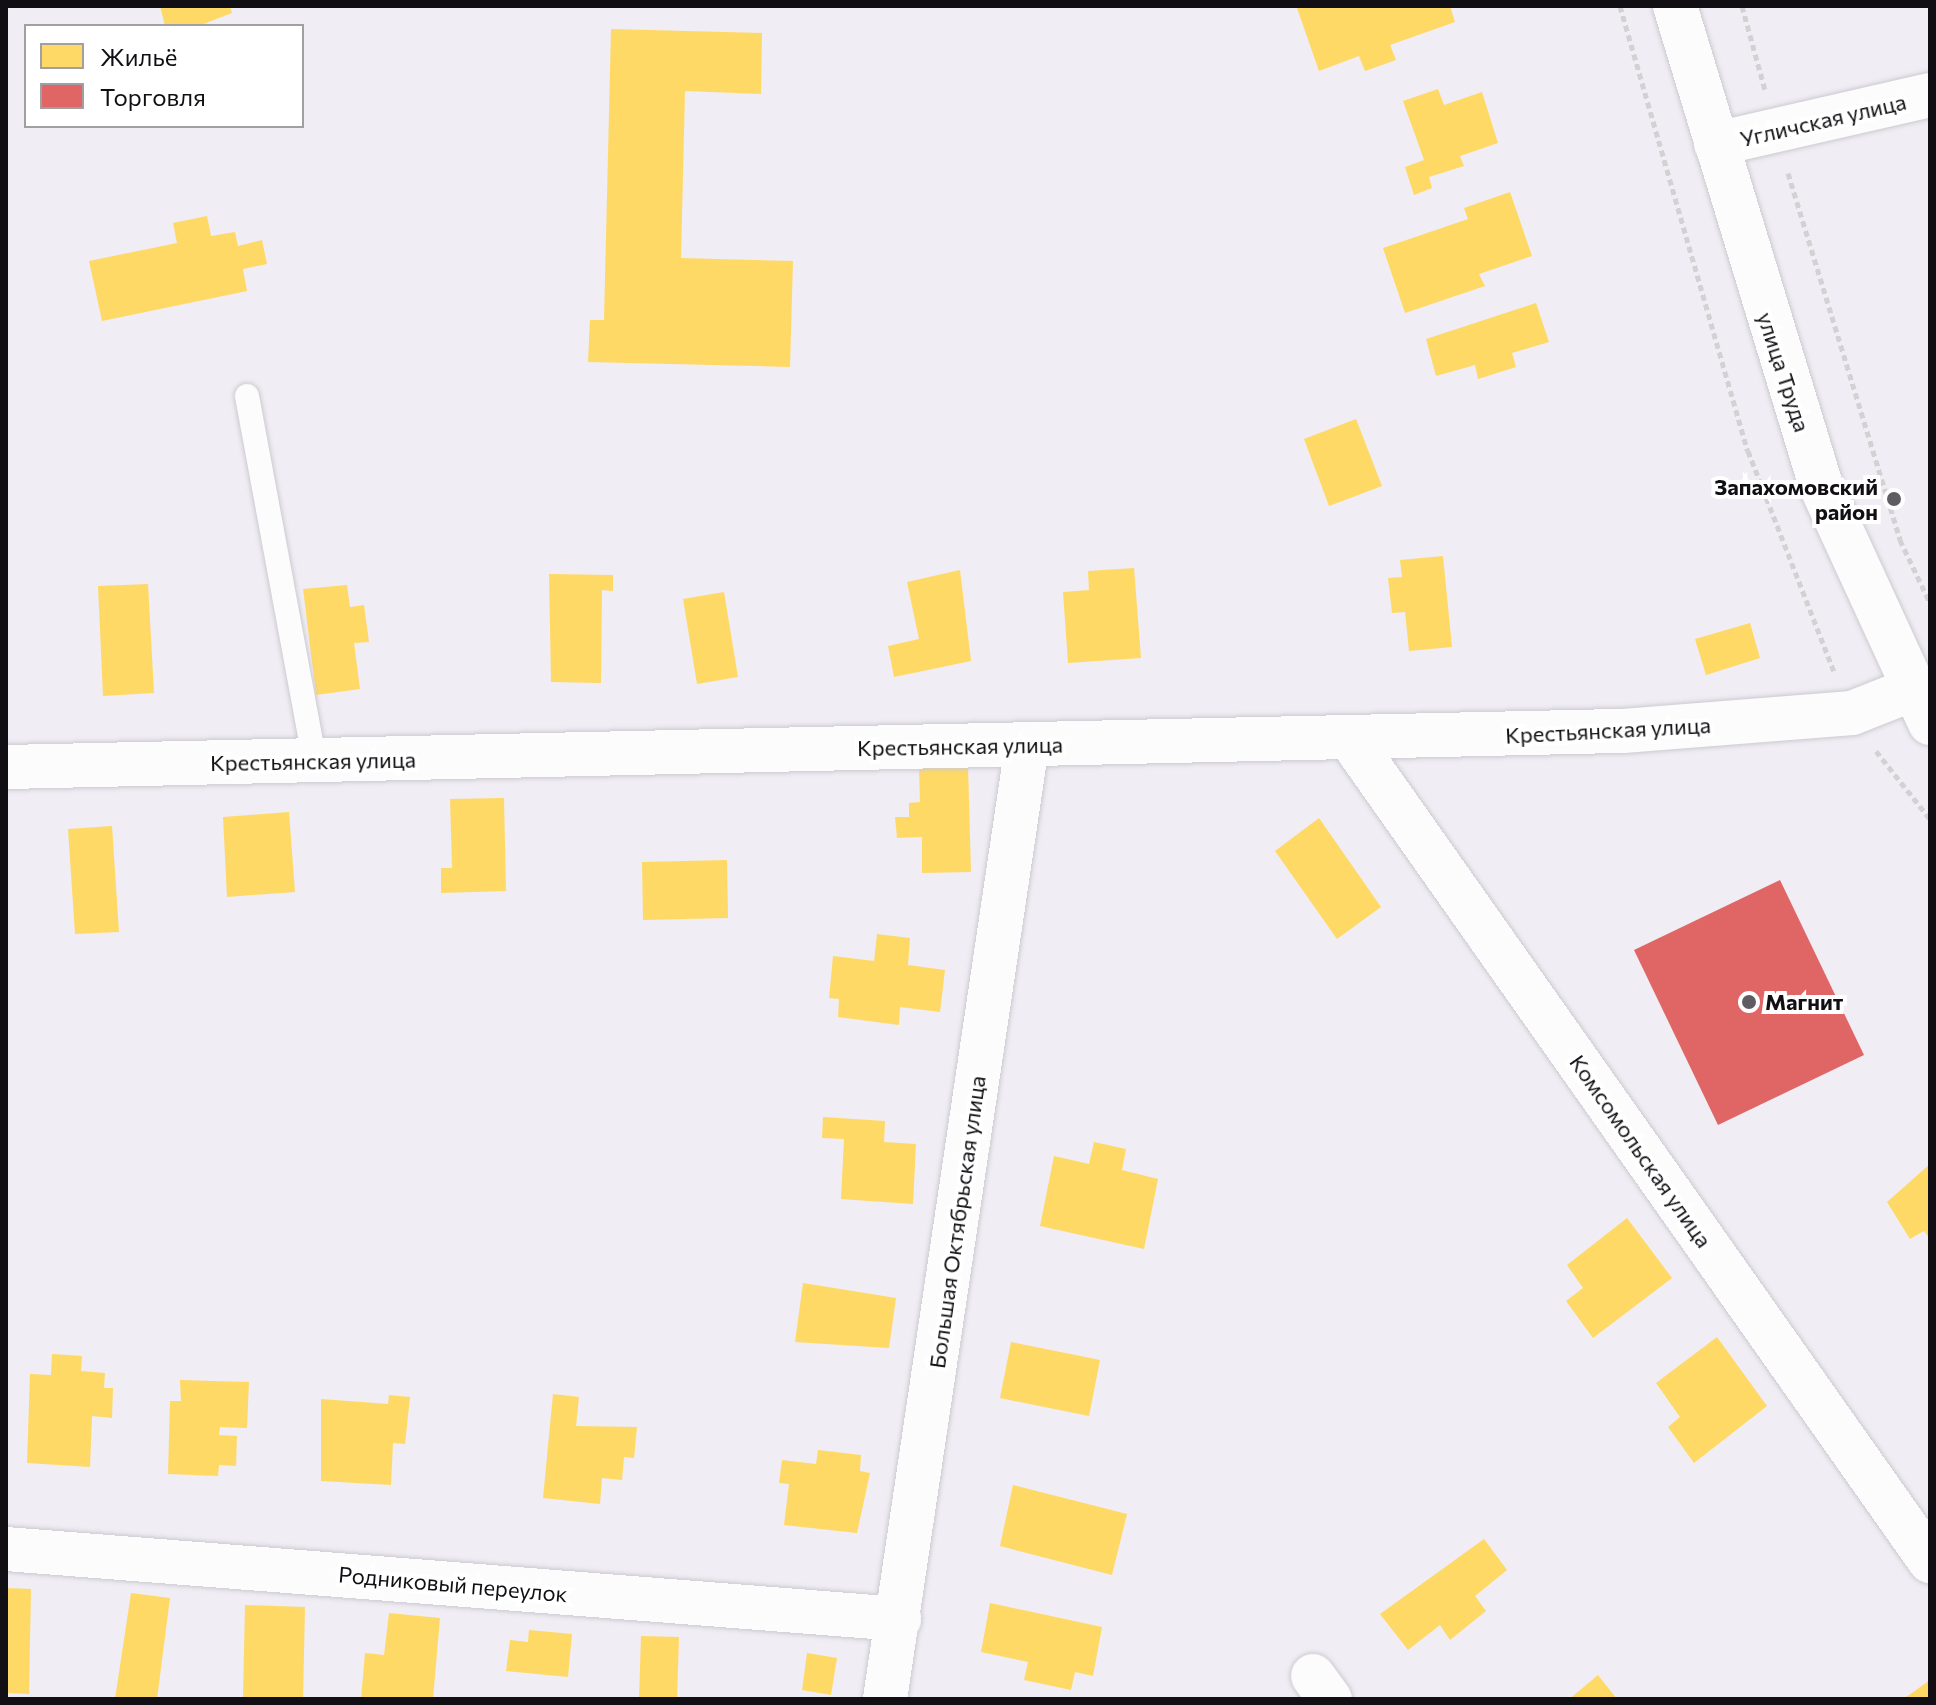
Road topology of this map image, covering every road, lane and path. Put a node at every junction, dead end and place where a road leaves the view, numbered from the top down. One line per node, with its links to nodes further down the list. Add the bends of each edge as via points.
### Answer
1 (1620, 6): 10 (path, via 1748,451 1790,574)
2 (1675, 6): 6 (street, улица Труда)
3 (1742, 6): 5 (path)
4 (1930, 95): 5 (street, Угличская улица)
5 (1777, 132): 6 (street, Угличская улица); 8 (path, via 1900,540)
6 (1716, 144): 9 (street, улица Труда, via 1821,486)
7 (247, 396): 13 (lane)
8 (1930, 603)
9 (1920, 706): 10 (street, Крестьянская улица)
10 (1852, 713): 11 (street, Крестьянская улица); 15 (path, via 1902,791)
11 (1351, 740): 12 (street, Крестьянская улица); 17 (street, Комсомольская улица)
12 (1027, 745): 13 (street, Крестьянская улица); 18 (street, Большая Октябрьская улица)
13 (315, 762): 14 (street, Крестьянская улица)
14 (6, 767)
15 (1930, 819)
16 (6, 1549): 18 (street, Родниковый переулок)
17 (1930, 1561)
18 (899, 1619): 19 (street, Большая Октябрьская улица)
19 (885, 1699)

